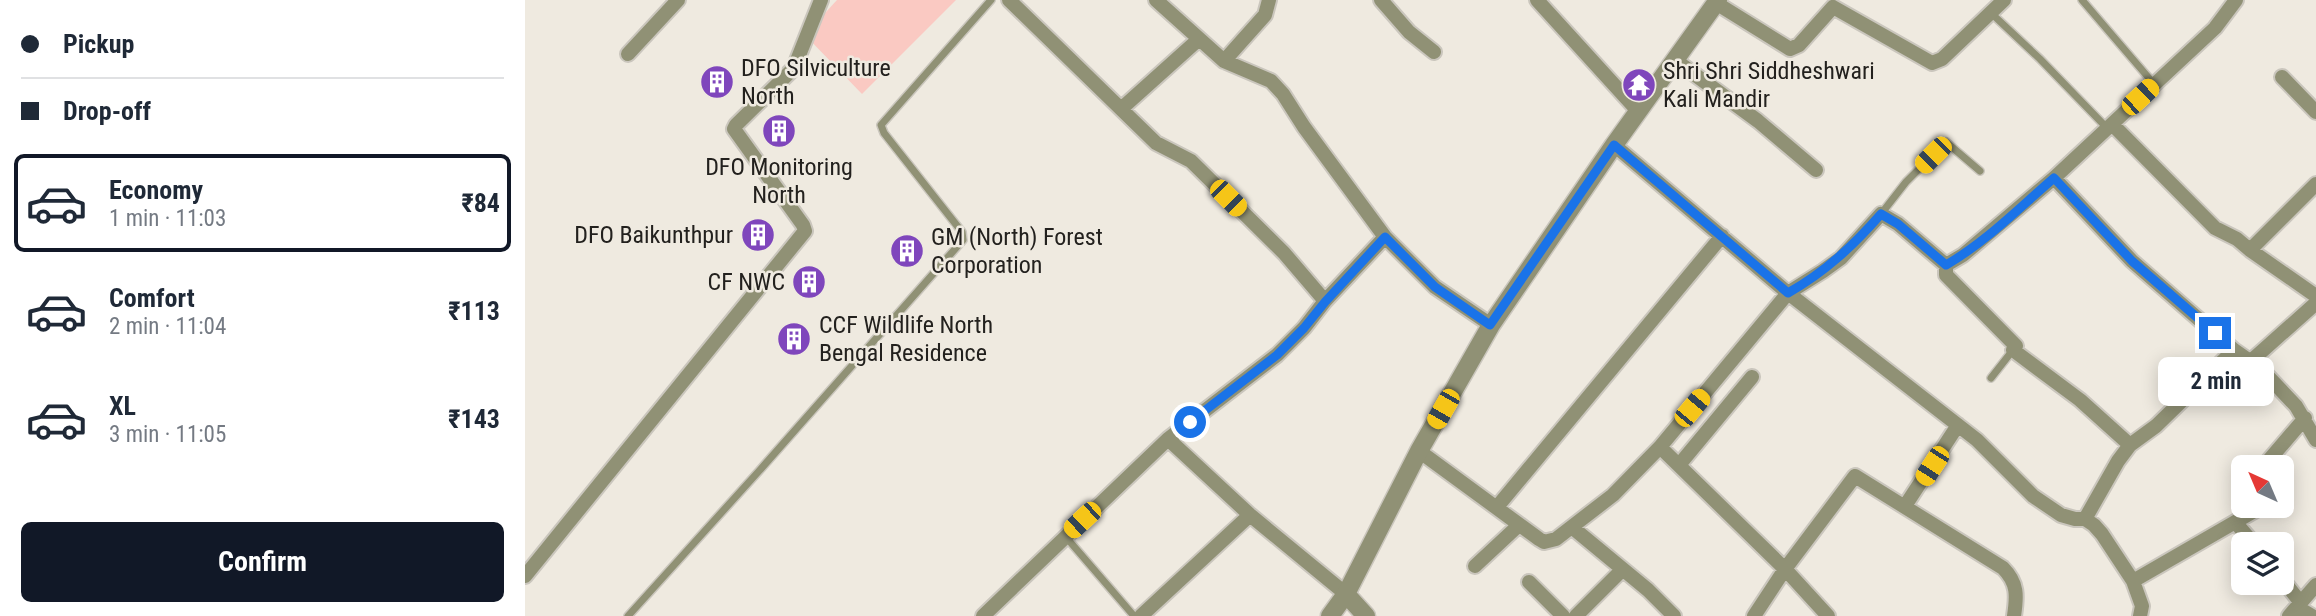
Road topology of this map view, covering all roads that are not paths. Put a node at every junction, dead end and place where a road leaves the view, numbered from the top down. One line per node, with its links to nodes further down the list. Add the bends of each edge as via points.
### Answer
1 (678, 0): 16 (street)
2 (821, 0): 67 (street, via 794,68 734,129 805,231)
3 (991, 0): 73 (lane, via 881,125 963,232 963,240)
4 (1009, 0): 21 (street)
5 (1156, 0): 14 (street)
6 (1269, 0): 18 (street, via 1265,16)
7 (1381, 0): 15 (street)
8 (1537, 0): 22 (street)
9 (2004, 0): 13 (street)
10 (2082, 0): 20 (lane)
11 (2236, 0): 20 (street, via 2215,28)
12 (1717, 1): 13 (street, via 1790,49 1799,46 1833,7 1933,63); 17 (street)
13 (1990, 12): 24 (lane)
14 (1199, 39): 18 (street); 21 (street)
15 (1434, 52)
16 (628, 54)
17 (1675, 60): 22 (street); 26 (street)
18 (1224, 61): 32 (street, via 1271,81 1283,94)
19 (2282, 77): 23 (street)
20 (2154, 84): 24 (street)
21 (1121, 109): 37 (street, via 1156,143 1191,161 1284,253)
22 (1638, 111): 25 (street)
23 (2316, 112)
24 (2109, 126): 28 (street); 33 (street, via 2215,229)
25 (1614, 145): 31 (street); 39 (street)
26 (1816, 170)
27 (1980, 171): 30 (lane, via 1946,142)
28 (2054, 178): 34 (street); 41 (street, via 2132,261)
29 (2316, 184): 33 (street)
30 (1881, 214): 34 (street); 35 (street, via 1840,258)
31 (1722, 236): 35 (street); 55 (street)
32 (1385, 237): 37 (street); 39 (street, via 1435,287)
33 (2250, 250): 36 (street)
34 (1946, 265): 40 (street, via 1946,275 2016,346)
35 (1788, 293): 46 (street); 50 (street)
36 (2316, 296)
37 (1325, 302): 47 (street, via 1277,355)
38 (2316, 303): 42 (street)
39 (1490, 325): 51 (street)
40 (2013, 350): 44 (lane); 49 (street)
41 (2234, 350): 42 (street); 49 (street, via 2156,426)
42 (2252, 361): 45 (street)
43 (1752, 377): 53 (street)
44 (1991, 377)
45 (2305, 418): 48 (street); 52 (street)
46 (1958, 425): 54 (street); 58 (street, via 2046,506 2060,515)
47 (1168, 439): 56 (street); 63 (street)
48 (2316, 440)
49 (2130, 445): 58 (street)
50 (1660, 447): 53 (street); 61 (street, via 1613,495)
51 (1419, 451): 55 (street); 71 (street)
52 (2273, 455)
53 (1679, 465): 65 (street)
54 (1905, 506): 65 (street, via 1855,476); 84 (street, via 2009,574 2016,588)
55 (1497, 507): 60 (street)
56 (1251, 515): 71 (street); 76 (street)
57 (2242, 518): 59 (street)
58 (2085, 519): 68 (street, via 2102,534)
59 (2235, 522): 62 (street); 68 (street)
60 (1519, 525): 61 (street, via 1544,542); 64 (street)
61 (1573, 527): 66 (street)
62 (2244, 532)
63 (1065, 536): 74 (street); 75 (lane)
64 (1475, 566)
65 (1785, 569): 82 (street); 83 (street)
66 (1622, 570): 80 (street); 81 (street)
67 (525, 576)
68 (2133, 581): 85 (street, via 2142,606)
69 (1529, 582): 79 (street)
70 (2316, 585): 72 (street)
71 (1346, 594): 77 (street); 78 (street)
72 (2296, 609): 86 (street)
73 (628, 616)
74 (983, 616)
75 (1134, 616)
76 (1141, 616)
77 (1331, 616)
78 (1366, 616)
79 (1563, 616)
80 (1576, 616)
81 (1674, 616)
82 (1754, 616)
83 (1828, 616)
84 (2014, 616)
85 (2140, 616)
86 (2312, 616)

